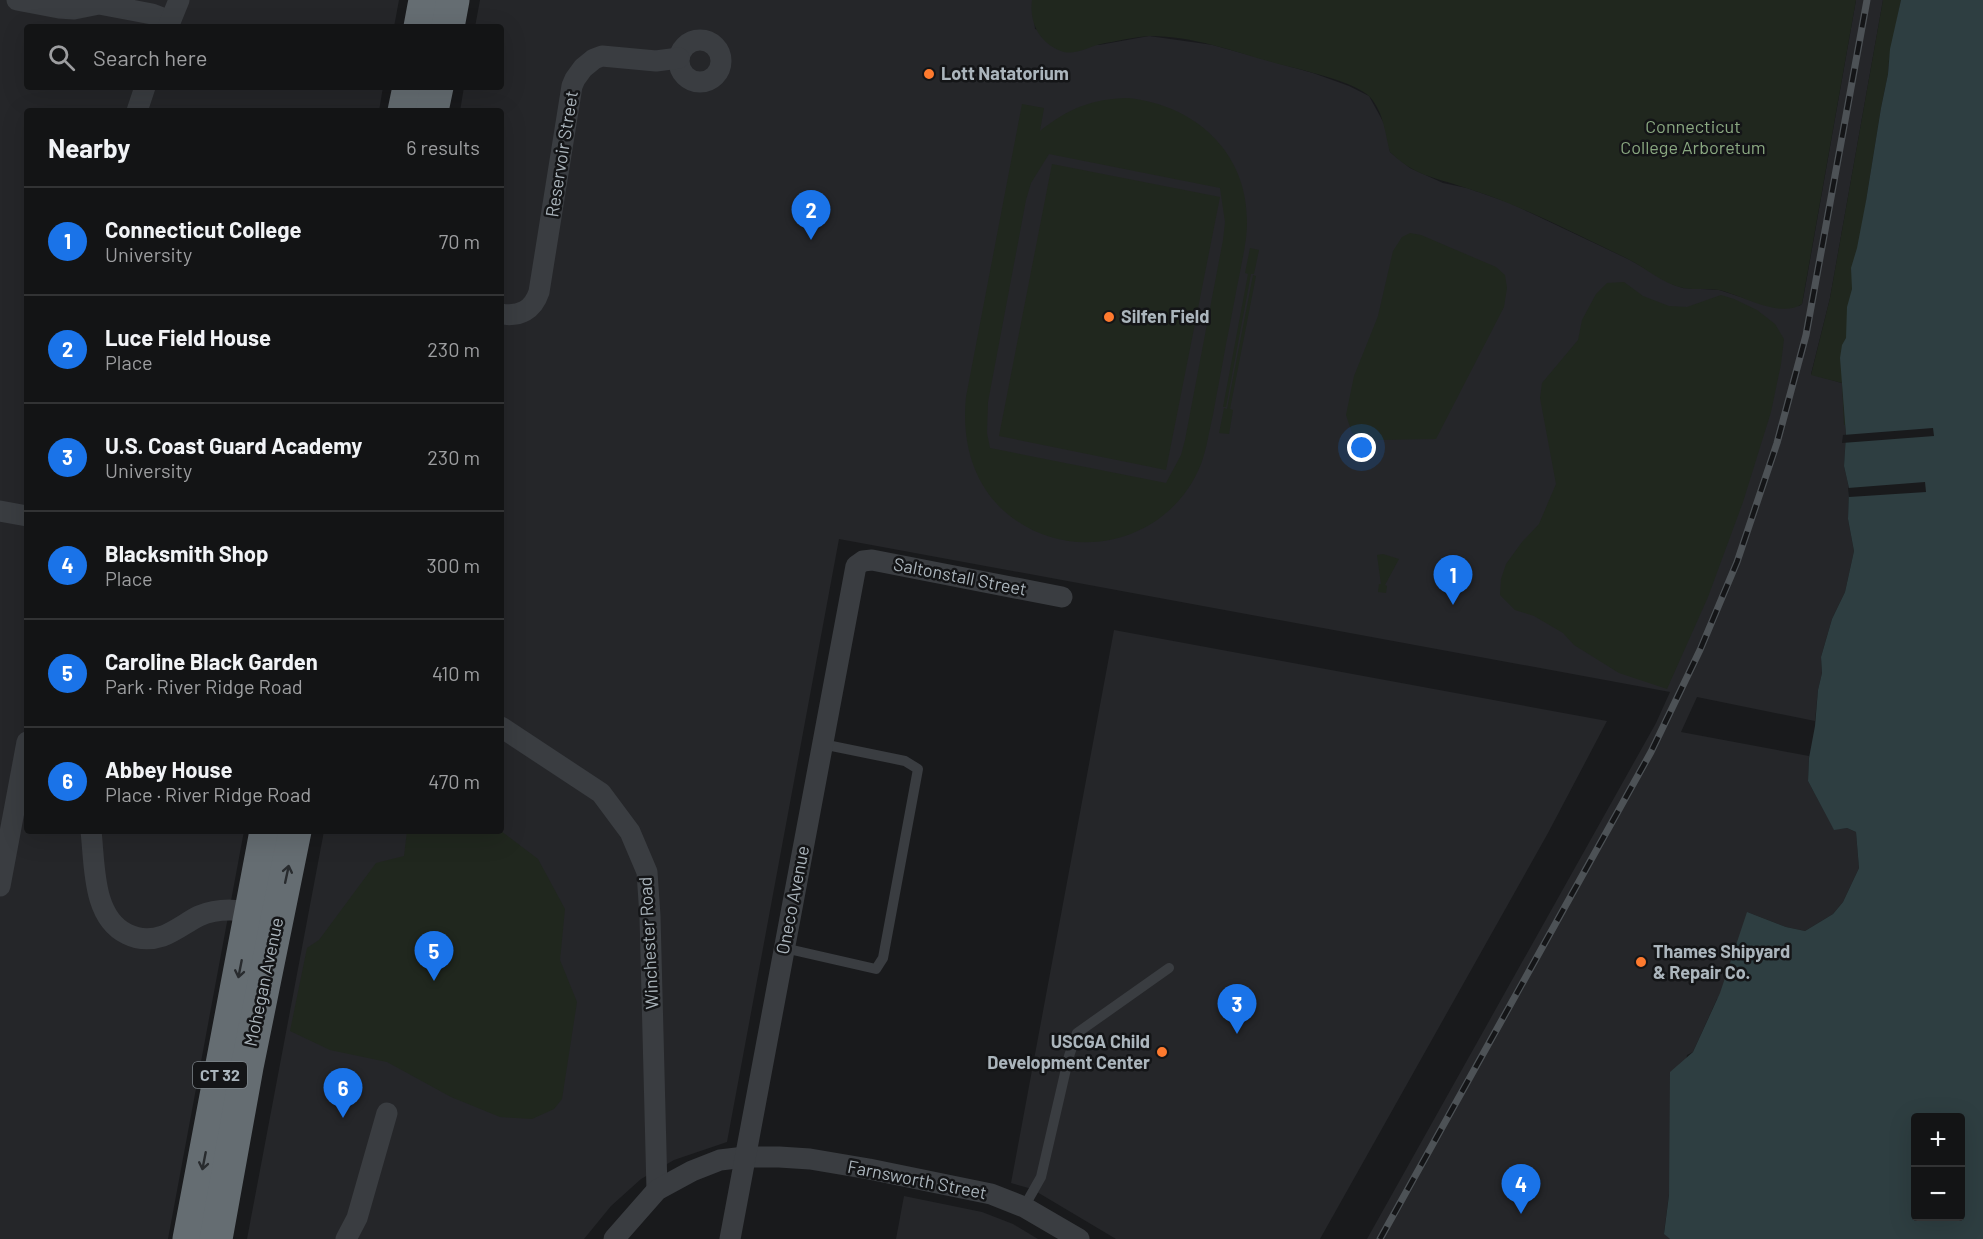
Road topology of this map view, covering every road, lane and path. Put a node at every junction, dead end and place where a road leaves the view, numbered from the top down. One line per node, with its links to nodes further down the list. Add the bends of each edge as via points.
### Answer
1 (17, 0): 5 (street, via 74,9 99,4 152,14)
2 (179, 0): 5 (street)
3 (425, 0): 6 (highway)
4 (453, 0): 7 (highway)
5 (169, 24)
6 (421, 24)
7 (449, 24)
8 (679, 58): 15 (street, Reservoir Street, via 656,61 602,56 576,76 539,292 533,305 523,313)
9 (144, 90): 12 (street)
10 (408, 90): 13 (highway)
11 (436, 90): 14 (highway)
12 (138, 108)
13 (405, 108)
14 (433, 108)
15 (504, 314)
16 (0, 511): 17 (street)
17 (24, 515)
18 (859, 563): 19 (street, Saltonstall Street, via 872,560); 21 (street, Oneco Avenue, via 854,570)
19 (1062, 597)
20 (504, 729): 33 (street, Winchester Road, via 601,793 630,832 647,872)
21 (822, 744): 29 (street, Oneco Avenue); 29 (lane, via 905,761 918,769 883,958 876,969)
22 (24, 775): 23 (street)
23 (22, 798): 27 (street)
24 (91, 834): 28 (street, via 103,907 112,923 127,934 153,938 210,912 231,909)
25 (266, 834): 28 (highway, Mohegan Avenue / CT 32)
26 (294, 834): 28 (highway, Mohegan Avenue / CT 32, one-way to 26)
27 (0, 886)
28 (264, 914): 35 (highway, Mohegan Avenue / CT 32, one-way to 35); 36 (highway, Mohegan Avenue / CT 32, via 247,1067)
29 (784, 948): 32 (street, Oneco Avenue)
30 (1169, 968): 34 (lane, via 1077,1033 1041,1177)
31 (387, 1113): 37 (street, via 357,1218)
32 (745, 1157): 33 (street, Farnsworth Street, via 720,1160); 34 (street, Farnsworth Street, via 789,1157 859,1168 973,1190); 39 (street, Oneco Avenue)
33 (657, 1190): 38 (street)
34 (1024, 1207): 40 (street, Farnsworth Street)
35 (189, 1239)
36 (216, 1239)
37 (346, 1239)
38 (614, 1239)
39 (730, 1239)
40 (1079, 1239)

